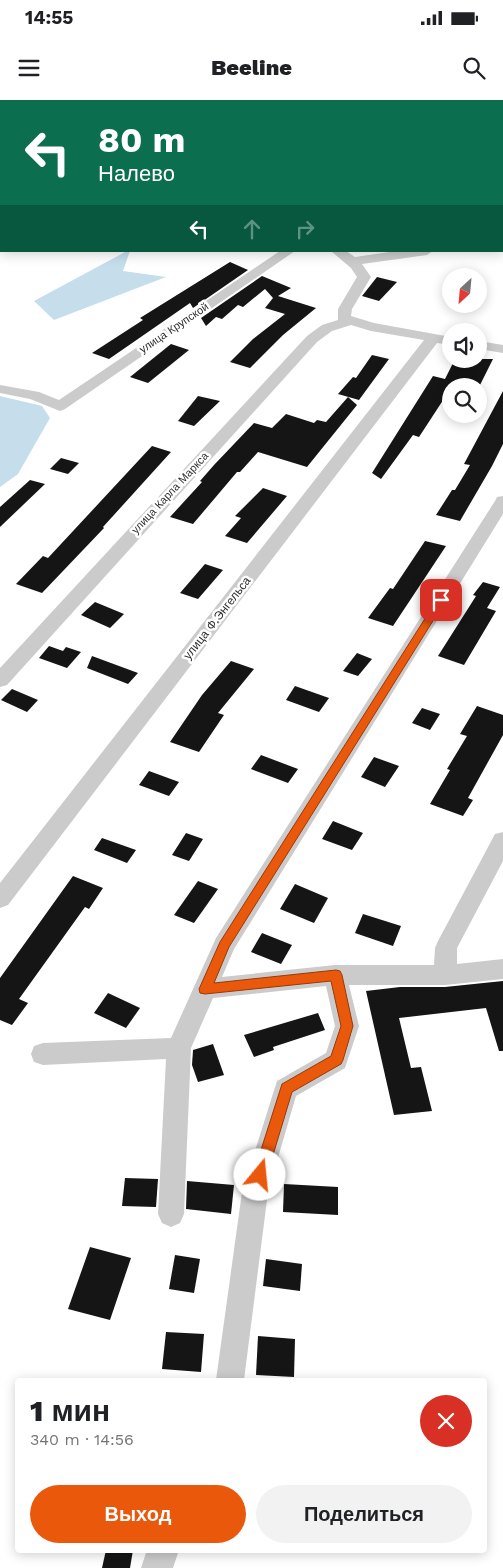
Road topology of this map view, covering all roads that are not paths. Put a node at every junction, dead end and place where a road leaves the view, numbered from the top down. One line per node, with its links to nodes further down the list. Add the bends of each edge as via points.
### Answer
1 (288, 252): 9 (street, улица Крупской, via 60,406 34,395)
2 (338, 252): 4 (street)
3 (419, 252): 4 (street)
4 (353, 261): 5 (street, via 364,277 345,309 344,318)
5 (350, 321): 6 (street); 11 (street, улица Карла Маркса, via 327,328 312,339)
6 (442, 339): 13 (street, улица Ф.Энгельса)
7 (487, 346): 8 (street)
8 (503, 349)
9 (0, 388)
10 (503, 501): 17 (street, via 224,945)
11 (0, 680)
12 (503, 840): 16 (street, via 446,948)
13 (0, 899)
14 (503, 969): 16 (street)
15 (336, 975): 16 (street); 17 (street); 21 (street, via 347,1026 336,1060 286,1089 255,1192)
16 (445, 975)
17 (205, 989): 18 (street)
18 (179, 1048): 19 (street); 20 (street)
19 (43, 1054)
20 (171, 1214)
21 (230, 1378)
22 (162, 1553): 23 (street)
23 (157, 1568)

